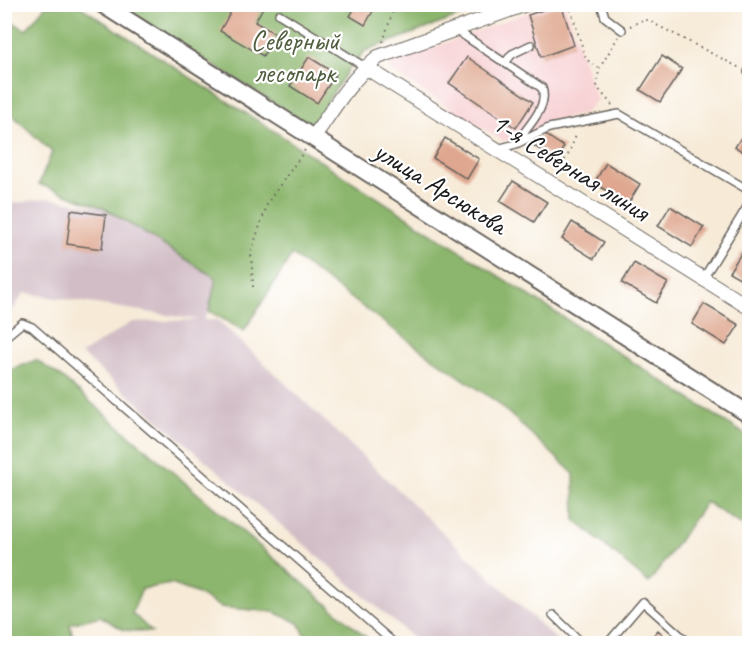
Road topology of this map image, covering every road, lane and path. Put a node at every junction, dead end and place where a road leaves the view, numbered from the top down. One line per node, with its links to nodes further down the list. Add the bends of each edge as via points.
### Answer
1 (102, 4): 17 (street, улица Арсюкова)
2 (395, 4): 10 (path)
3 (526, 4): 7 (street)
4 (569, 4): 13 (path, via 586,59)
5 (601, 4): 8 (lane, via 605,17)
6 (279, 14): 12 (lane)
7 (456, 29): 10 (street); 11 (lane)
8 (622, 30): 13 (path); 14 (path, via 645,19)
9 (531, 45): 11 (lane, via 512,54)
10 (378, 57): 12 (street)
11 (505, 63): 18 (lane, via 542,88 545,96)
12 (366, 67): 17 (street, via 346,88); 19 (street, 1-я Северная линия)
13 (598, 69): 15 (path, via 597,87)
14 (749, 72)
15 (619, 114): 16 (lane); 21 (lane)
16 (581, 122): 18 (lane, via 549,128); 20 (path, via 568,155)
17 (313, 138): 24 (path, via 268,202 251,252); 27 (street, улица Арсюкова)
18 (516, 144): 19 (lane)
19 (496, 149): 20 (street, 1-я Северная линия)
20 (550, 183): 23 (street, 1-я Северная линия)
21 (750, 191)
22 (750, 202): 23 (lane)
23 (703, 279): 25 (street, 1-я Северная линия)
24 (253, 287)
25 (750, 308)
26 (4, 338): 29 (lane, via 22,323 32,327)
27 (750, 416)
28 (553, 615): 30 (lane)
29 (395, 644)
30 (583, 644)
31 (607, 644): 32 (lane, via 643,602)
32 (690, 644)

